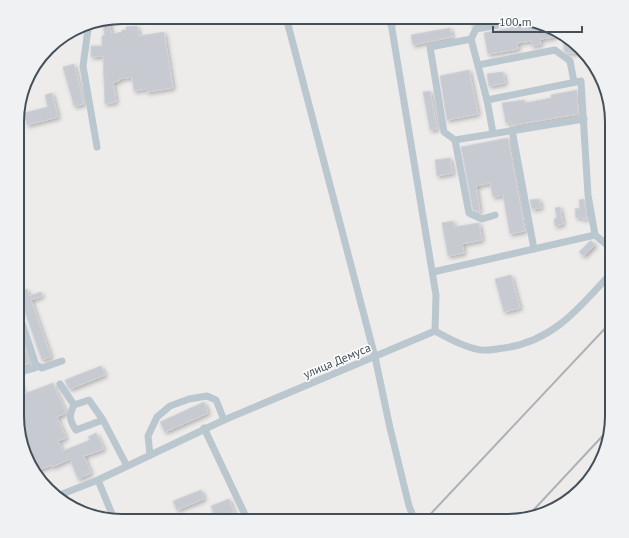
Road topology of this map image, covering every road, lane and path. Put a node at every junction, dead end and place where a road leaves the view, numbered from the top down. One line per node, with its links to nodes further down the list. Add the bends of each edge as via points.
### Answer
1 (288, 24): 22 (street)
2 (391, 24): 18 (street)
3 (503, 24): 5 (street, via 476,29)
4 (88, 30): 13 (street, via 83,66)
5 (471, 39): 6 (street); 12 (street, via 430,47 444,132)
6 (478, 65): 7 (street, via 555,50 570,62); 8 (street)
7 (574, 82): 8 (street); 9 (street, via 581,81)
8 (487, 100): 11 (street)
9 (584, 119): 10 (street); 15 (street, via 588,195)
10 (512, 130): 11 (street); 17 (street)
11 (493, 133): 12 (street)
12 (455, 140): 14 (street, via 469,213 482,219)
13 (97, 147)
14 (495, 215)
15 (595, 234): 16 (street); 17 (street)
16 (605, 243)
17 (534, 249): 18 (street)
18 (433, 272): 21 (street, via 436,295)
19 (605, 280): 21 (street, via 576,312 546,335 515,347 478,350 459,344)
20 (24, 327): 24 (street)
21 (434, 330): 22 (street, улица Демуса)
22 (375, 357): 29 (street, улица Демуса); 37 (street)
23 (62, 361): 24 (street, via 42,368)
24 (36, 365): 25 (street, via 35,368)
25 (24, 371)
26 (60, 384): 27 (street)
27 (74, 405): 28 (street, via 89,400); 28 (street, via 70,414 76,430)
28 (103, 420): 32 (street)
29 (224, 420): 30 (street, улица Демуса); 31 (street, via 216,400 206,396 170,406 157,417 148,436)
30 (204, 428): 31 (street, улица Демуса); 36 (street)
31 (150, 455): 32 (street, улица Демуса)
32 (127, 466): 33 (street, улица Демуса)
33 (98, 480): 34 (street, улица Демуса); 35 (street)
34 (63, 494)
35 (111, 513)
36 (245, 514)
37 (413, 514)

